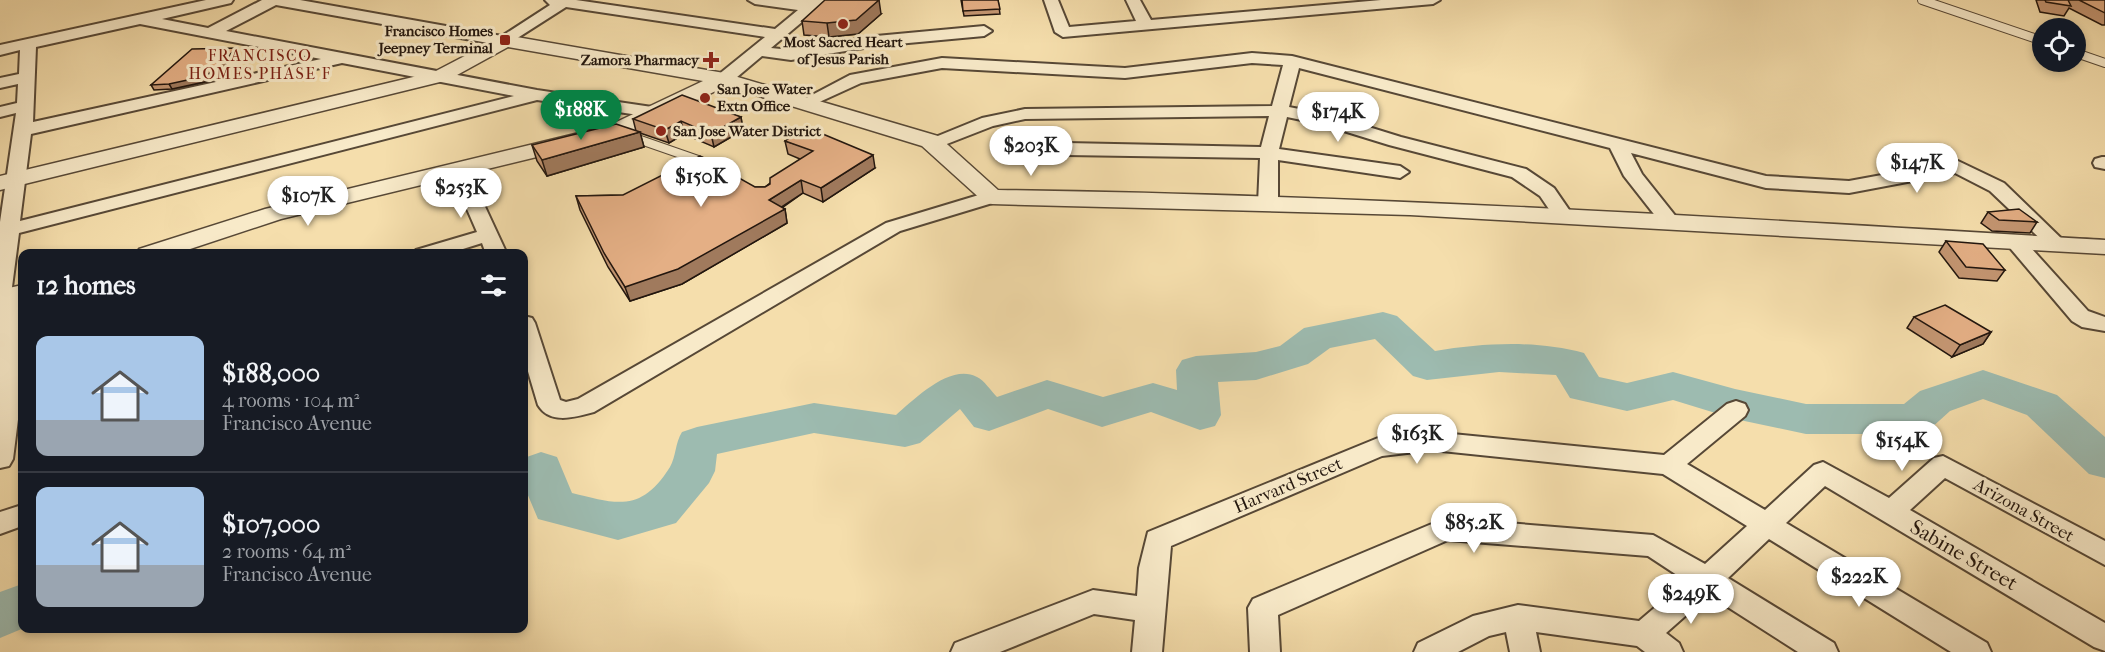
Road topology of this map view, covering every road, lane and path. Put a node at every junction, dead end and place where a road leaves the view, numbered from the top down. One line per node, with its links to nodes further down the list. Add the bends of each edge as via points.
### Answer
1 (226, 0): 16 (street)
2 (274, 0): 19 (street); 22 (street)
3 (544, 0): 11 (street)
4 (755, 0): 13 (street)
5 (859, 0): 13 (street)
6 (1051, 0): 17 (street, via 1063,33)
7 (1133, 0): 17 (street)
8 (1227, 0): 15 (street)
9 (1433, 0): 12 (street)
10 (1922, 0): 21 (lane)
11 (565, 1): 20 (street); 22 (street)
12 (1385, 2): 14 (street)
13 (816, 4): 20 (street)
14 (1316, 5): 15 (street)
15 (1240, 17): 17 (street)
16 (139, 19): 19 (street); 23 (street)
17 (1146, 26)
18 (984, 31): 25 (street, via 876,41 791,56)
19 (208, 34): 27 (street)
20 (780, 34): 25 (street)
21 (2032, 37)
22 (505, 41): 30 (street); 32 (street)
23 (28, 44): 24 (street); 31 (street)
24 (0, 50)
25 (761, 51): 32 (street)
26 (2086, 56): 29 (lane)
27 (347, 58): 30 (street); 41 (street)
28 (1292, 61): 35 (street, via 1252,58 1125,73 942,63 856,79); 37 (street); 44 (street)
29 (2105, 63)
30 (441, 76): 34 (street); 50 (street)
31 (27, 77): 33 (street); 36 (street)
32 (724, 79): 35 (street); 39 (street)
33 (0, 83)
34 (537, 95): 39 (street); 55 (street)
35 (804, 104): 43 (street)
36 (26, 106): 38 (street); 41 (street)
37 (1280, 111): 43 (street, via 1025,114 988,122); 46 (street); 53 (street, via 1324,119 1519,173 1547,192)
38 (0, 112)
39 (652, 112): 40 (street)
40 (615, 131): 47 (street); 49 (lane, via 701,160)
41 (22, 135): 42 (street); 50 (street)
42 (0, 144)
43 (934, 144): 51 (street)
44 (1618, 145): 54 (street, via 1633,176); 58 (street, via 1766,182 1808,187 1849,187 1958,167 1997,187)
45 (1066, 149): 46 (street)
46 (1269, 153): 48 (street); 52 (street)
47 (459, 170): 57 (street); 60 (street, via 273,214)
48 (1400, 172)
49 (719, 174)
50 (8, 181): 55 (street)
51 (992, 197): 52 (street); 65 (street, via 893,226 585,406 565,411 550,405)
52 (1268, 204): 53 (street)
53 (1564, 217): 54 (street)
54 (1671, 223): 56 (street)
55 (5, 231): 63 (street)
56 (2015, 242): 58 (street); 64 (street, via 2080,316)
57 (492, 244): 61 (street)
58 (2057, 244): 59 (street)
59 (2105, 247)
60 (164, 249)
61 (458, 249)
62 (18, 293): 63 (street)
63 (0, 297): 66 (street, via 13,304)
64 (2105, 324)
65 (528, 351)
66 (18, 369): 68 (street)
67 (1736, 410): 69 (street)
68 (9, 448)
69 (1669, 465): 73 (street, Harvard Street); 76 (street, Harvard Street, via 1432,441 1378,447 1158,540)
70 (1891, 512): 73 (street, Sabine Street, via 1823,472); 74 (street, Arizona Street, via 1943,465); 78 (street, Sabine Street)
71 (18, 516): 72 (street)
72 (0, 523)
73 (1768, 524): 75 (street); 87 (street, Harvard Street)
74 (2105, 554)
75 (1707, 580): 79 (street); 82 (street, via 1653,546 1446,529 1263,608); 86 (street)
76 (1151, 609): 80 (street, via 1093,602); 81 (street, Harvard Street)
77 (1518, 617): 79 (street); 83 (street, via 1483,625); 84 (street)
78 (2105, 638)
79 (1647, 643): 85 (street)
80 (966, 652)
81 (1147, 652)
82 (1265, 652)
83 (1430, 652)
84 (1525, 652)
85 (1668, 652)
86 (1823, 652)
87 (1976, 652)

